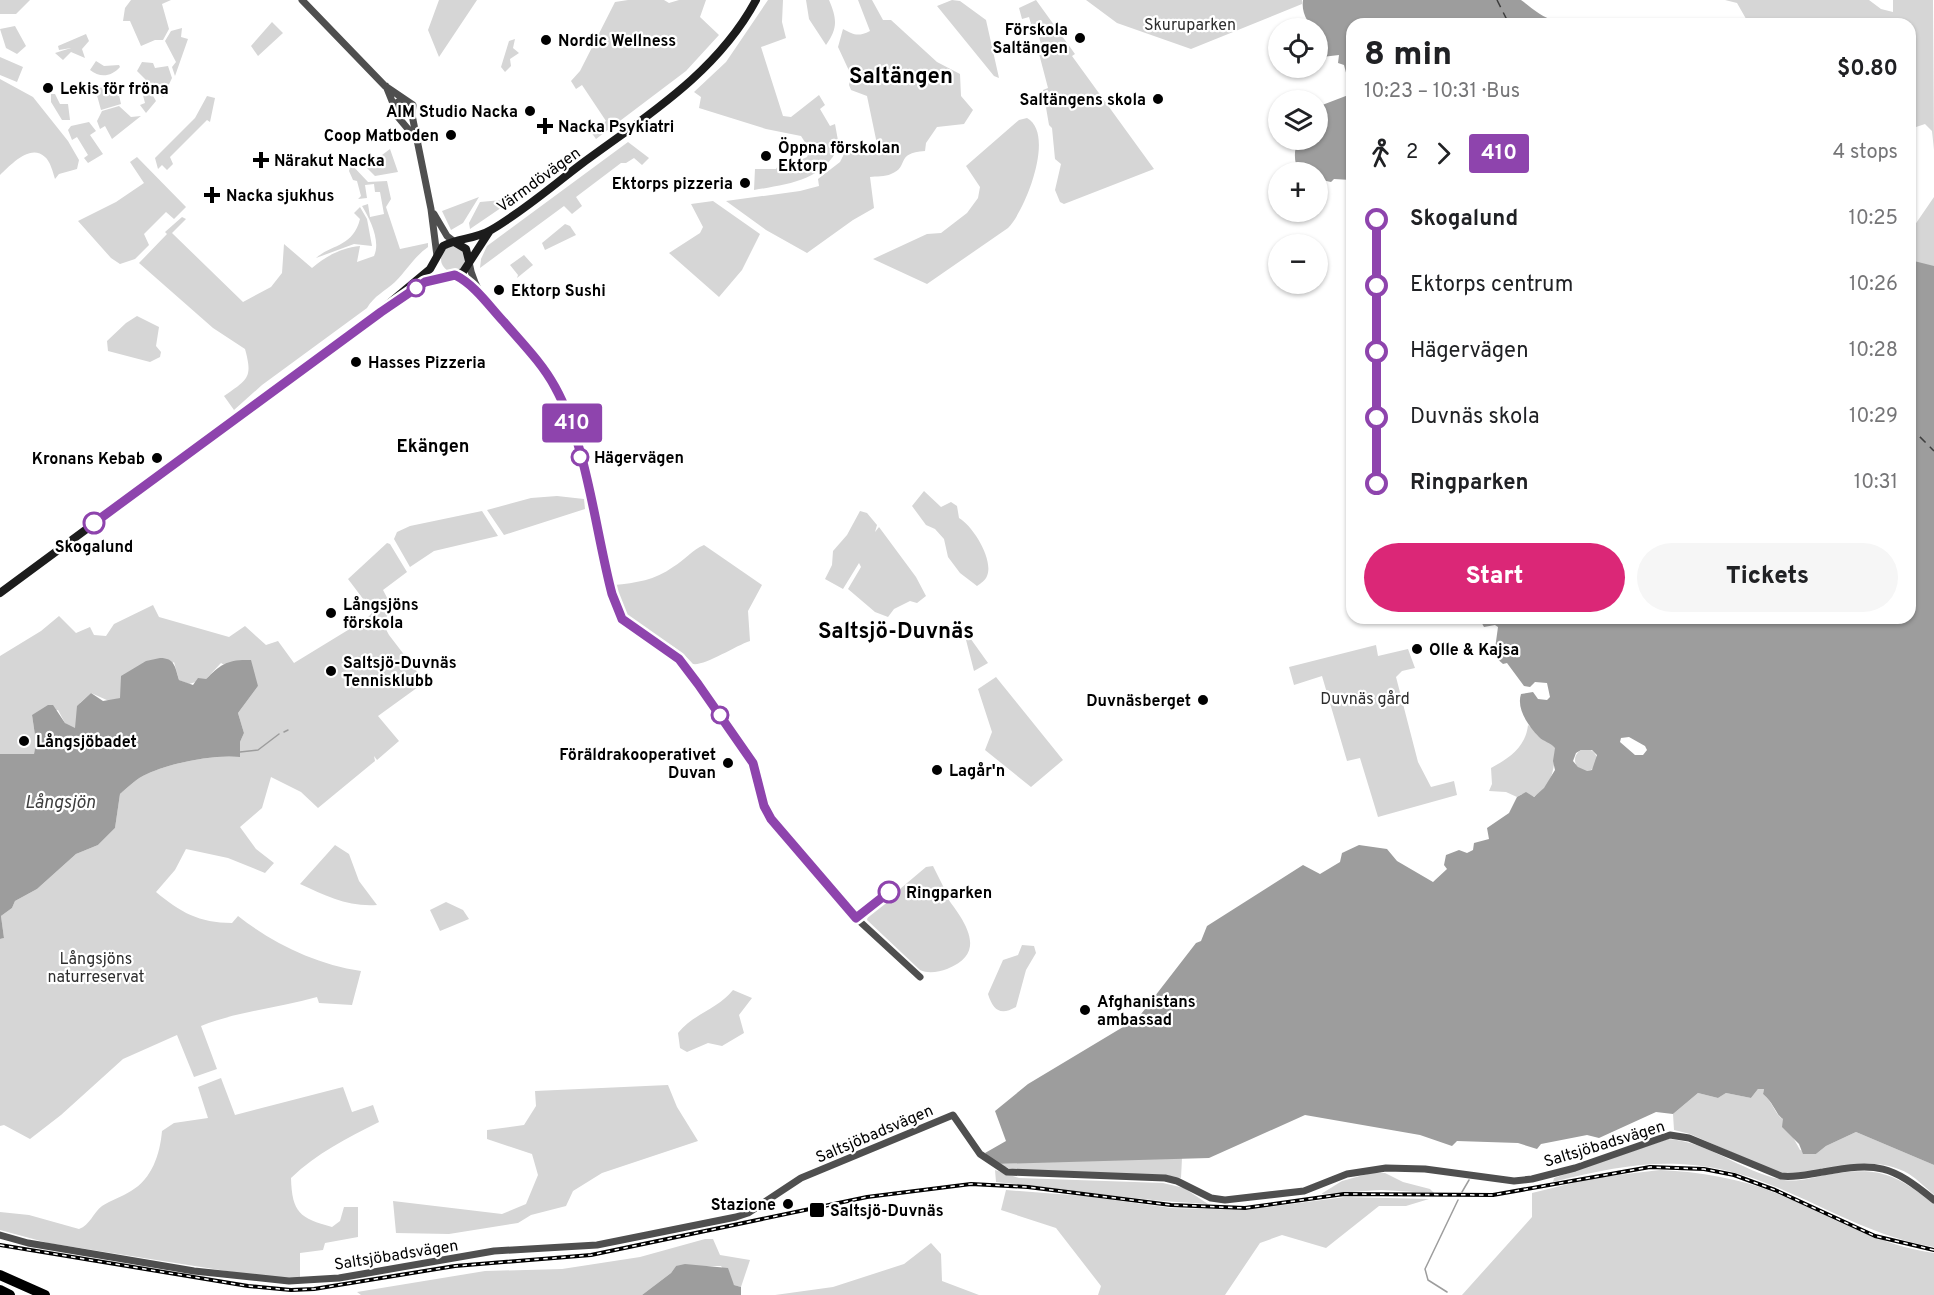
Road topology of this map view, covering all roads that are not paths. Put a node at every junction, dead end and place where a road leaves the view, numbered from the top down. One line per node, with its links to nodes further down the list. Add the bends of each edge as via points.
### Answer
1 (302, 0): 3 (street)
2 (756, 0): 10 (main road, Värmdövägen, via 741,25 697,77)
3 (385, 86): 4 (street); 5 (street)
4 (403, 99): 5 (street); 6 (street, via 413,105)
5 (394, 106): 7 (street, via 396,117)
6 (412, 115): 7 (street); 8 (street)
7 (403, 119): 8 (street)
8 (417, 141): 9 (street)
9 (431, 209): 11 (street, via 447,236); 12 (street)
10 (490, 231): 11 (main road, Värmdövägen); 13 (main road, Värmdövägen)
11 (456, 243): 12 (main road, Värmdövägen, via 443,246); 13 (main road, via 466,249)
12 (437, 256): 14 (main road, via 440,268); 16 (main road, Värmdövägen, via 430,269)
13 (469, 262): 14 (main road, Värmdövägen, via 463,272); 15 (street, via 472,276)
14 (453, 275): 15 (street, via 465,280); 16 (main road, Värmdövägen, via 425,282)
15 (490, 306): 18 (street, via 546,373 570,417 612,594 622,619 679,659 753,763 771,819 856,918)
16 (381, 312): 17 (main road, Värmdövägen)
17 (0, 593)
18 (920, 977)
19 (1934, 1200): 20 (street, Saltsjöbadsvägen, via 1909,1179 1885,1168 1848,1167 1797,1177 1781,1176 1703,1143 1670,1135 1532,1179 1386,1168 1347,1174 1304,1191 1225,1200 1165,1178 1007,1172 980,1154 953,1115 801,1178 748,1213 724,1221 597,1245 494,1251 339,1278 256,1280 28,1243)
20 (0, 1235)
21 (0, 1275): 24 (highway)
22 (0, 1290): 23 (highway)
23 (10, 1295)
24 (45, 1295)

